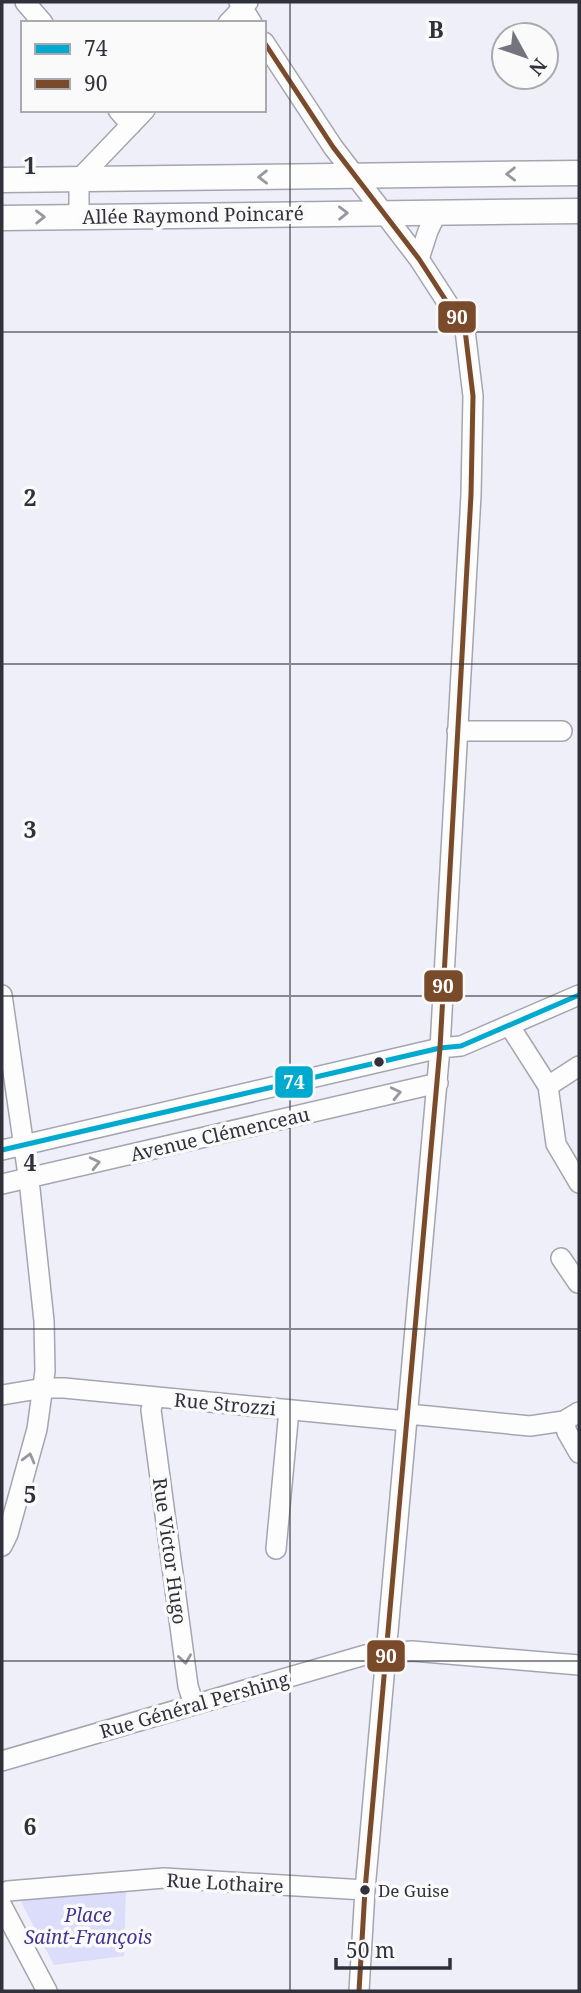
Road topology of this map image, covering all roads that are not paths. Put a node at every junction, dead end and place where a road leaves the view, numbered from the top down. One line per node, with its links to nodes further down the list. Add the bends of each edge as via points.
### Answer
1 (25, 2): 3 (street)
2 (245, 8): 4 (street)
3 (41, 21)
4 (230, 21)
5 (266, 45): 8 (street)
6 (124, 118): 9 (street)
7 (579, 173): 8 (main road, Allée Raymond Poincaré, one-way to 8)
8 (356, 176): 9 (main road, Allée Raymond Poincaré, one-way to 9); 13 (street)
9 (79, 179): 10 (main road, Allée Raymond Poincaré); 14 (street)
10 (2, 180)
11 (579, 211): 12 (main road, Allée Raymond Poincaré)
12 (437, 212): 13 (main road, Allée Raymond Poincaré); 16 (street)
13 (384, 213): 14 (main road, Allée Raymond Poincaré, one-way to 13); 16 (street)
14 (79, 217): 15 (main road, Allée Raymond Poincaré, one-way to 14)
15 (2, 218)
16 (419, 259): 17 (street, via 465,330 473,396)
17 (457, 731): 18 (street); 23 (street)
18 (562, 731)
19 (2, 995): 27 (street)
20 (579, 995): 21 (street, Avenue Clémenceau)
21 (509, 1025): 22 (street, Avenue Clémenceau); 26 (street)
22 (461, 1046): 23 (street, Avenue Clémenceau); 25 (street)
23 (440, 1048): 25 (street); 27 (street, Avenue Clémenceau)
24 (579, 1066): 26 (street)
25 (438, 1083): 29 (street, Avenue Clémenceau, one-way to 25); 39 (street)
26 (548, 1086): 30 (street, via 556,1144)
27 (24, 1145): 28 (street, Avenue Clémenceau); 29 (street)
28 (2, 1150)
29 (28, 1178): 31 (street, Avenue Clémenceau); 34 (street, via 44,1321)
30 (579, 1183)
31 (2, 1184)
32 (561, 1258): 33 (street)
33 (579, 1282)
34 (44, 1388): 35 (street, Rue Strozzi); 36 (street, Rue Strozzi); 41 (street, one-way to 34, via 37,1429)
35 (2, 1395)
36 (154, 1397): 37 (street, Rue Strozzi); 45 (street, Rue Victor Hugo, one-way to 45, via 151,1410)
37 (289, 1410): 39 (street, Rue Strozzi); 42 (street)
38 (572, 1416): 39 (street, Rue Strozzi, via 530,1426); 40 (street, via 567,1432)
39 (407, 1418): 43 (street)
40 (579, 1453)
41 (2, 1546)
42 (276, 1549)
43 (386, 1653): 44 (street, Rue Général Pershing, via 412,1651); 45 (street, Rue Général Pershing); 47 (street)
44 (579, 1665)
45 (194, 1704): 46 (street, Rue Général Pershing)
46 (2, 1761)
47 (365, 1890): 48 (street, Rue Lothaire, via 164,1878); 51 (street)
48 (2, 1894)
49 (2, 1906): 50 (street)
50 (46, 1991)
51 (359, 1991)

